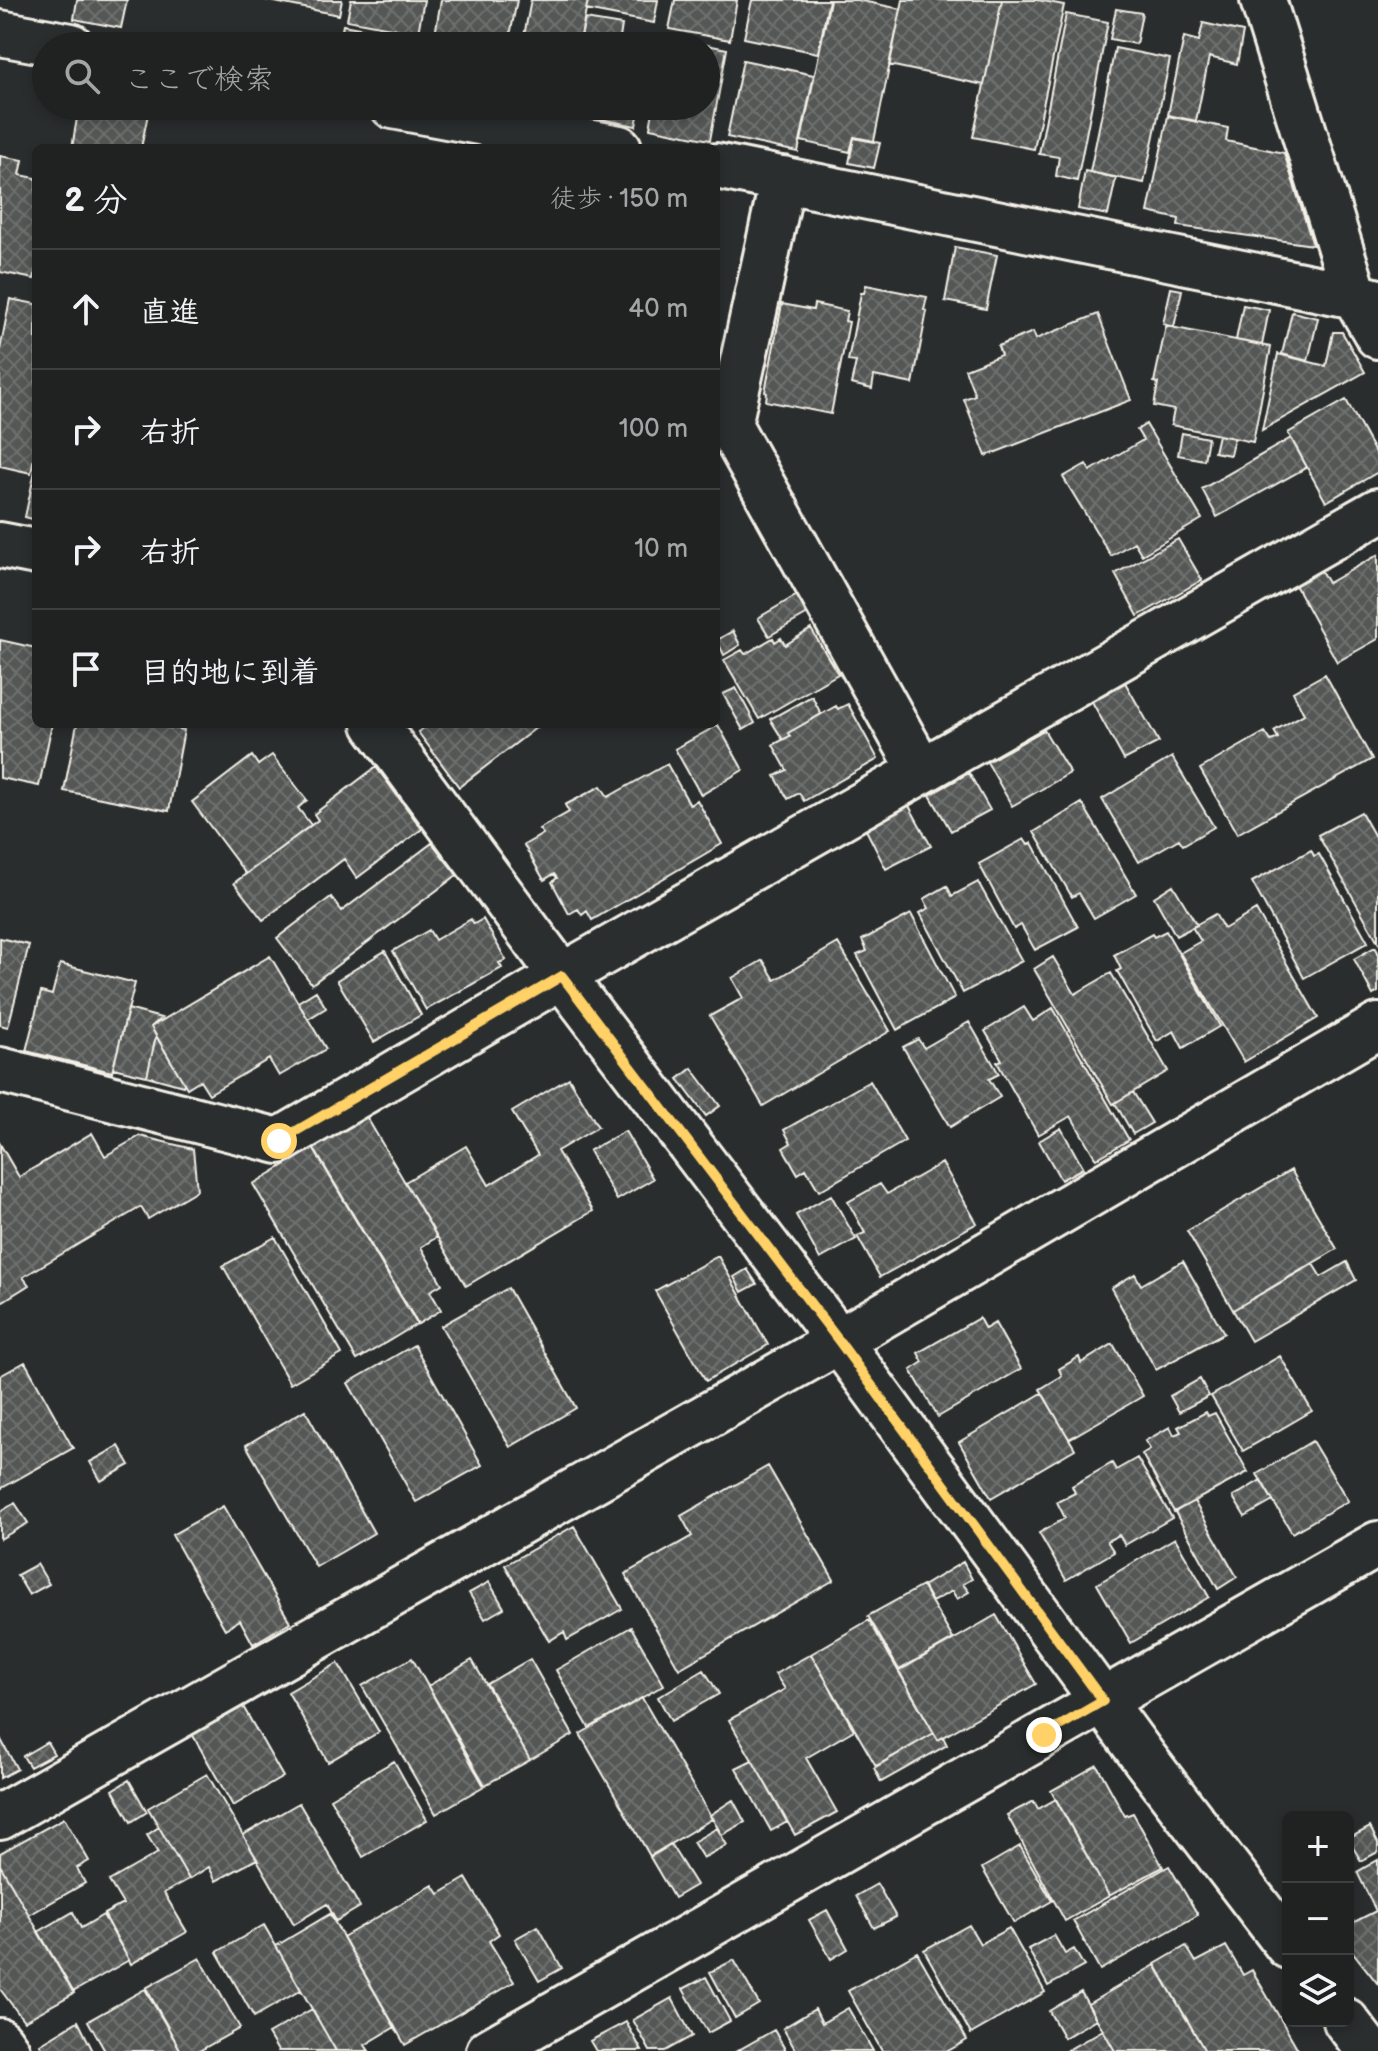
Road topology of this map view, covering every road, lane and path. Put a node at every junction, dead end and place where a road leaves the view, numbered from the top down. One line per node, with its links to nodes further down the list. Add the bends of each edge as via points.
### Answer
1 (1263, 0): 8 (street)
2 (0, 33): 3 (street)
3 (32, 39)
4 (468, 120): 5 (street)
5 (597, 144)
6 (720, 167): 7 (street)
7 (783, 179): 8 (street); 14 (street, via 729,425)
8 (1366, 299): 9 (street)
9 (1378, 336)
10 (1378, 511): 14 (street)
11 (0, 545): 12 (street)
12 (32, 551)
13 (378, 728): 15 (street)
14 (921, 770): 15 (street)
15 (562, 976): 17 (street, via 279,1141); 18 (street)
16 (1378, 1026): 18 (street)
17 (0, 1070)
18 (839, 1341): 20 (street); 21 (street)
19 (1378, 1544): 20 (street)
20 (1103, 1701): 22 (street); 26 (street)
21 (0, 1817)
22 (1282, 1938)
23 (1351, 2027): 27 (street)
24 (0, 2041): 25 (street)
25 (7, 2051)
26 (489, 2051)
27 (1369, 2051)

